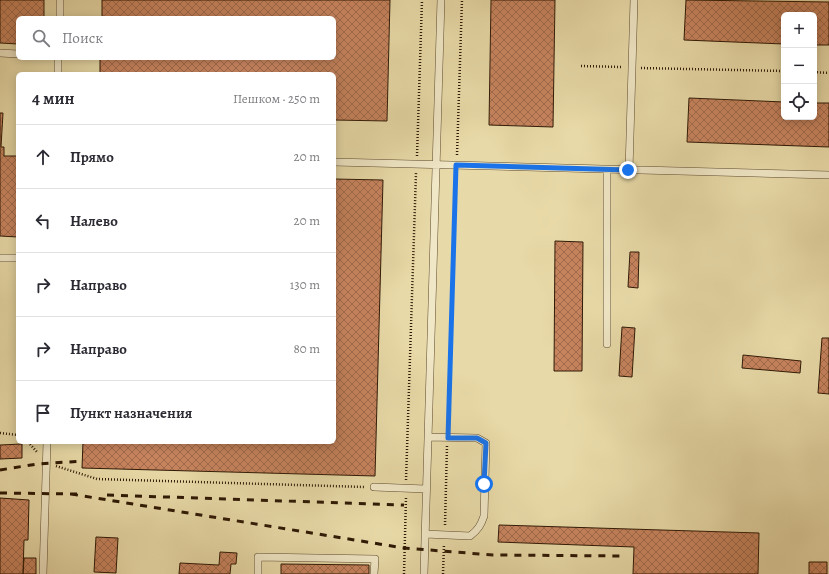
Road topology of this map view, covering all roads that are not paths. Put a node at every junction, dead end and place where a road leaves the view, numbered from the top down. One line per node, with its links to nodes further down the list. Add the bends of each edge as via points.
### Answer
1 (60, 0): 4 (lane)
2 (441, 0): 10 (lane)
3 (634, 0): 12 (lane)
4 (60, 16)
5 (0, 53): 6 (lane)
6 (16, 54)
7 (58, 60): 8 (lane)
8 (58, 72)
9 (336, 162): 10 (lane)
10 (436, 165): 11 (lane); 17 (lane)
11 (607, 170): 12 (lane); 16 (lane)
12 (628, 170): 13 (lane)
13 (829, 176)
14 (0, 258): 15 (lane)
15 (16, 258)
16 (607, 344)
17 (428, 437): 20 (lane); 21 (lane, via 481,439 486,443 484,516 481,525 470,536)
18 (47, 444): 22 (lane)
19 (374, 487): 20 (lane)
20 (426, 489): 21 (lane)
21 (425, 534): 25 (lane)
22 (43, 574)
23 (258, 574): 24 (lane, via 258,557 375,559)
24 (374, 574)
25 (424, 574)

